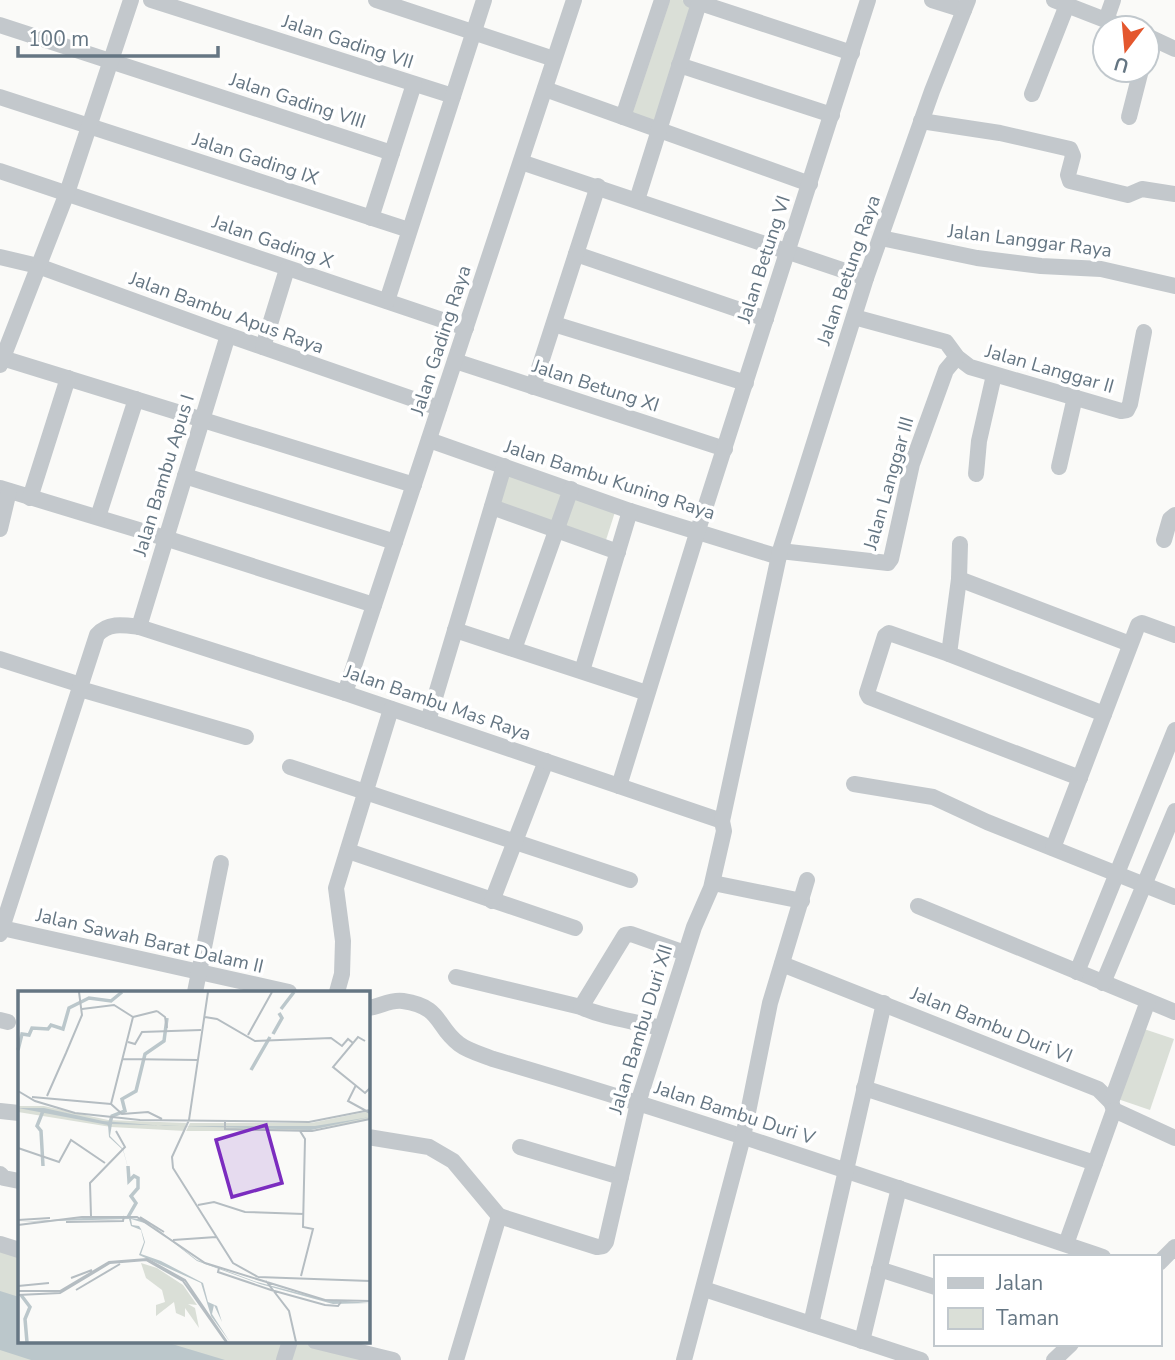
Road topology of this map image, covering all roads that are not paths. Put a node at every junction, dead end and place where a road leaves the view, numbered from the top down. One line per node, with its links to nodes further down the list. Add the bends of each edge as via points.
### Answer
1 (131, 0): 18 (street)
2 (151, 0): 20 (street, Jalan Gading VII)
3 (376, 0): 11 (street)
4 (484, 0): 15 (street)
5 (574, 0): 17 (street, Jalan Gading Raya)
6 (662, 0): 27 (street)
7 (868, 0): 16 (street, Jalan Betung VI)
8 (932, 0): 12 (street)
9 (695, 1): 16 (street); 19 (street)
10 (1060, 2): 13 (street); 23 (street)
11 (405, 5): 15 (street)
12 (966, 5): 29 (street, Jalan Betung Raya)
13 (1091, 14)
14 (0, 25): 18 (street, Jalan Gading VIII)
15 (473, 33): 17 (street); 24 (street)
16 (852, 53): 26 (street, Jalan Betung VI)
17 (554, 59): 22 (street, Jalan Gading Raya)
18 (111, 61): 30 (street); 32 (street, Jalan Gading VIII)
19 (679, 65): 26 (street); 31 (street)
20 (414, 84): 24 (street, Jalan Gading VII); 32 (street)
21 (1137, 84): 28 (street)
22 (545, 89): 27 (street); 33 (street, Jalan Gading Raya)
23 (1032, 94)
24 (453, 96): 41 (street)
25 (0, 97): 30 (street, Jalan Gading IX)
26 (831, 115): 35 (street, Jalan Betung VI)
27 (623, 117): 31 (street)
28 (1129, 117)
29 (921, 121): 38 (street, via 1070,149 1070,181 1128,195 1142,189); 42 (street, Jalan Betung Raya)
30 (89, 126): 37 (street); 40 (street, Jalan Gading IX)
31 (658, 130): 35 (street); 39 (street)
32 (392, 153): 40 (street)
33 (521, 162): 36 (street); 54 (street, Jalan Gading Raya)
34 (0, 171): 37 (street, Jalan Gading X)
35 (810, 184): 43 (street, Jalan Betung VI)
36 (598, 186): 39 (street); 44 (street)
37 (67, 193): 46 (street); 47 (street, Jalan Gading X)
38 (1175, 194)
39 (637, 200): 43 (street)
40 (371, 218): 41 (street, Jalan Gading IX)
41 (409, 230): 50 (street)
42 (881, 238): 48 (street, Jalan Betung Raya); 49 (street, Jalan Langgar Raya, via 977,258 1101,269)
43 (788, 252): 48 (street); 52 (street, Jalan Betung VI)
44 (576, 254): 52 (street); 53 (street)
45 (0, 257): 46 (street, Jalan Bambu Apus Raya)
46 (38, 266): 56 (street, Jalan Bambu Apus Raya); 59 (street)
47 (287, 269): 50 (street, Jalan Gading X); 57 (street)
48 (866, 278): 51 (street, Jalan Betung Raya)
49 (1175, 286)
50 (387, 301): 54 (street, Jalan Gading X)
51 (854, 317): 58 (street, Jalan Langgar II, via 947,342); 91 (street, Jalan Betung Raya)
52 (766, 319): 63 (street, Jalan Betung VI)
53 (554, 324): 63 (street); 64 (street)
54 (466, 328): 60 (street, Jalan Gading Raya)
55 (1144, 332): 65 (street, Jalan Langgar II, via 1127,410)
56 (228, 335): 57 (street, Jalan Bambu Apus Raya); 68 (street, Jalan Bambu Apus I)
57 (263, 347): 67 (street, Jalan Bambu Apus Raya)
58 (957, 357): 61 (street, Jalan Langgar II, via 970,367); 91 (street, Jalan Langgar III, via 946,370 912,464 888,563)
59 (1, 361): 62 (street)
60 (455, 361): 64 (street, Jalan Betung XI); 67 (street, Jalan Gading Raya)
61 (994, 374): 65 (street, Jalan Langgar II); 73 (street)
62 (68, 378): 66 (street); 78 (street)
63 (746, 383): 70 (street, Jalan Betung VI)
64 (533, 387): 70 (street, Jalan Betung XI)
65 (1075, 397): 72 (street)
66 (136, 399): 68 (street); 82 (street)
67 (439, 408): 69 (street, Jalan Gading Raya)
68 (202, 420): 74 (street, Jalan Bambu Apus I); 75 (street)
69 (429, 440): 71 (street, Jalan Bambu Kuning Raya); 75 (street, Jalan Gading Raya)
70 (725, 449): 84 (street, Jalan Betung VI)
71 (504, 466): 77 (street, Jalan Bambu Kuning Raya); 79 (street)
72 (1059, 467)
73 (976, 474)
74 (185, 476): 86 (street, Jalan Bambu Apus I); 88 (street)
75 (414, 485): 88 (street, Jalan Gading Raya)
76 (5, 489): 78 (street); 83 (street)
77 (571, 489): 80 (street, Jalan Bambu Kuning Raya); 85 (street)
78 (30, 498): 82 (street)
79 (492, 507): 85 (street); 95 (street)
80 (631, 511): 84 (street, Jalan Bambu Kuning Raya); 90 (street)
81 (1175, 515): 87 (street)
82 (98, 517): 86 (street)
83 (0, 528)
84 (698, 530): 91 (street, Jalan Bambu Kuning Raya); 104 (street, Jalan Betung VI)
85 (556, 531): 90 (street); 98 (street)
86 (165, 538): 93 (street); 94 (street, Jalan Bambu Apus I)
87 (1164, 540)
88 (395, 542): 93 (street, Jalan Gading Raya)
89 (960, 544): 92 (street)
90 (618, 552): 101 (street)
91 (779, 554): 117 (street, Jalan Betung Raya)
92 (959, 579): 97 (street); 99 (street)
93 (374, 605): 103 (street, Jalan Gading Raya)
94 (139, 627): 102 (street, via 116,625 100,631); 103 (street, Jalan Bambu Mas Raya)
95 (455, 630): 98 (street); 107 (street)
96 (1175, 635): 97 (street, via 1142,623)
97 (1130, 645): 106 (street)
98 (514, 649): 101 (street)
99 (949, 654): 106 (street); 112 (street, via 887,634 867,695)
100 (1, 662): 102 (street)
101 (582, 671): 104 (street)
102 (81, 687): 109 (street); 132 (street)
103 (345, 693): 105 (street, Jalan Bambu Mas Raya)
104 (647, 693): 114 (street, Jalan Betung VI)
105 (391, 709): 107 (street, Jalan Bambu Mas Raya); 115 (street)
106 (1104, 714): 112 (street)
107 (428, 721): 110 (street, Jalan Bambu Mas Raya)
108 (1175, 730): 122 (street)
109 (246, 737)
110 (546, 761): 114 (street, Jalan Bambu Mas Raya); 118 (street)
111 (290, 766): 115 (street)
112 (1080, 778): 119 (street)
113 (855, 784): 119 (street, via 933,797)
114 (619, 786): 117 (street, Jalan Bambu Mas Raya)
115 (366, 792): 118 (street); 120 (street)
116 (1174, 818): 126 (street)
117 (722, 821): 125 (street, Jalan Bambu Duri XII)
118 (514, 840): 123 (street); 128 (street)
119 (1053, 848): 122 (street)
120 (348, 851): 128 (street); 141 (street, via 336,888 344,942)
121 (221, 863): 136 (street)
122 (1118, 874): 126 (street); 135 (street)
123 (630, 880)
124 (807, 880): 129 (street)
125 (713, 883): 129 (street); 133 (street, Jalan Bambu Duri XII)
126 (1144, 884): 127 (street); 138 (street)
127 (1175, 897)
128 (492, 901): 131 (street)
129 (802, 901): 134 (street)
130 (918, 906): 135 (street)
131 (575, 928)
132 (1, 931): 136 (street, Jalan Sawah Barat Dalam II)
133 (685, 953): 145 (street, via 625,935); 147 (street, Jalan Bambu Duri XII)
134 (782, 964): 143 (street, Jalan Bambu Duri VI); 153 (street)
135 (1077, 972): 138 (street)
136 (199, 973): 139 (street); 140 (street, Jalan Sawah Barat Dalam II)
137 (456, 977): 145 (street)
138 (1103, 983): 142 (street)
139 (195, 991)
140 (284, 991)
141 (337, 991)
142 (1148, 1001): 146 (street); 150 (street)
143 (884, 1003): 148 (street); 150 (street, Jalan Bambu Duri VI, via 1098,1089)
144 (369, 1007): 149 (street, Jalan Bambu Duri V, via 401,1000 418,1005 433,1012 461,1046)
145 (581, 1007): 147 (street)
146 (1175, 1012)
147 (660, 1028): 149 (street, Jalan Bambu Duri XII)
148 (864, 1088): 157 (street); 158 (street)
149 (638, 1103): 153 (street, Jalan Bambu Duri V); 160 (street, Jalan Bambu Duri XII)
150 (1113, 1106): 155 (street, Jalan Bambu Duri VI); 157 (street)
151 (0, 1111): 152 (street)
152 (18, 1113)
153 (743, 1137): 158 (street, Jalan Bambu Duri V); 172 (street)
154 (369, 1138): 163 (street, via 429,1147 453,1161)
155 (1175, 1138)
156 (520, 1147): 160 (street)
157 (1095, 1163): 165 (street)
158 (845, 1170): 162 (street, Jalan Bambu Duri V); 173 (street)
159 (0, 1174): 161 (street)
160 (621, 1177): 163 (street, Jalan Bambu Duri XII, via 603,1246)
161 (18, 1181)
162 (899, 1188): 165 (street, Jalan Bambu Duri V); 170 (street)
163 (499, 1216): 178 (street)
164 (0, 1244): 167 (street)
165 (1066, 1244): 168 (street, Jalan Bambu Duri V)
166 (1175, 1247): 169 (street)
167 (18, 1250)
168 (1097, 1255)
169 (1161, 1261)
170 (879, 1269): 171 (street); 174 (street)
171 (934, 1287)
172 (704, 1289): 173 (street); 179 (street)
173 (811, 1324): 174 (street)
174 (862, 1341): 180 (street)
175 (318, 1342): 177 (street)
176 (1068, 1346): 181 (street)
177 (393, 1360)
178 (456, 1360)
179 (684, 1360)
180 (921, 1360)
181 (1054, 1360)

